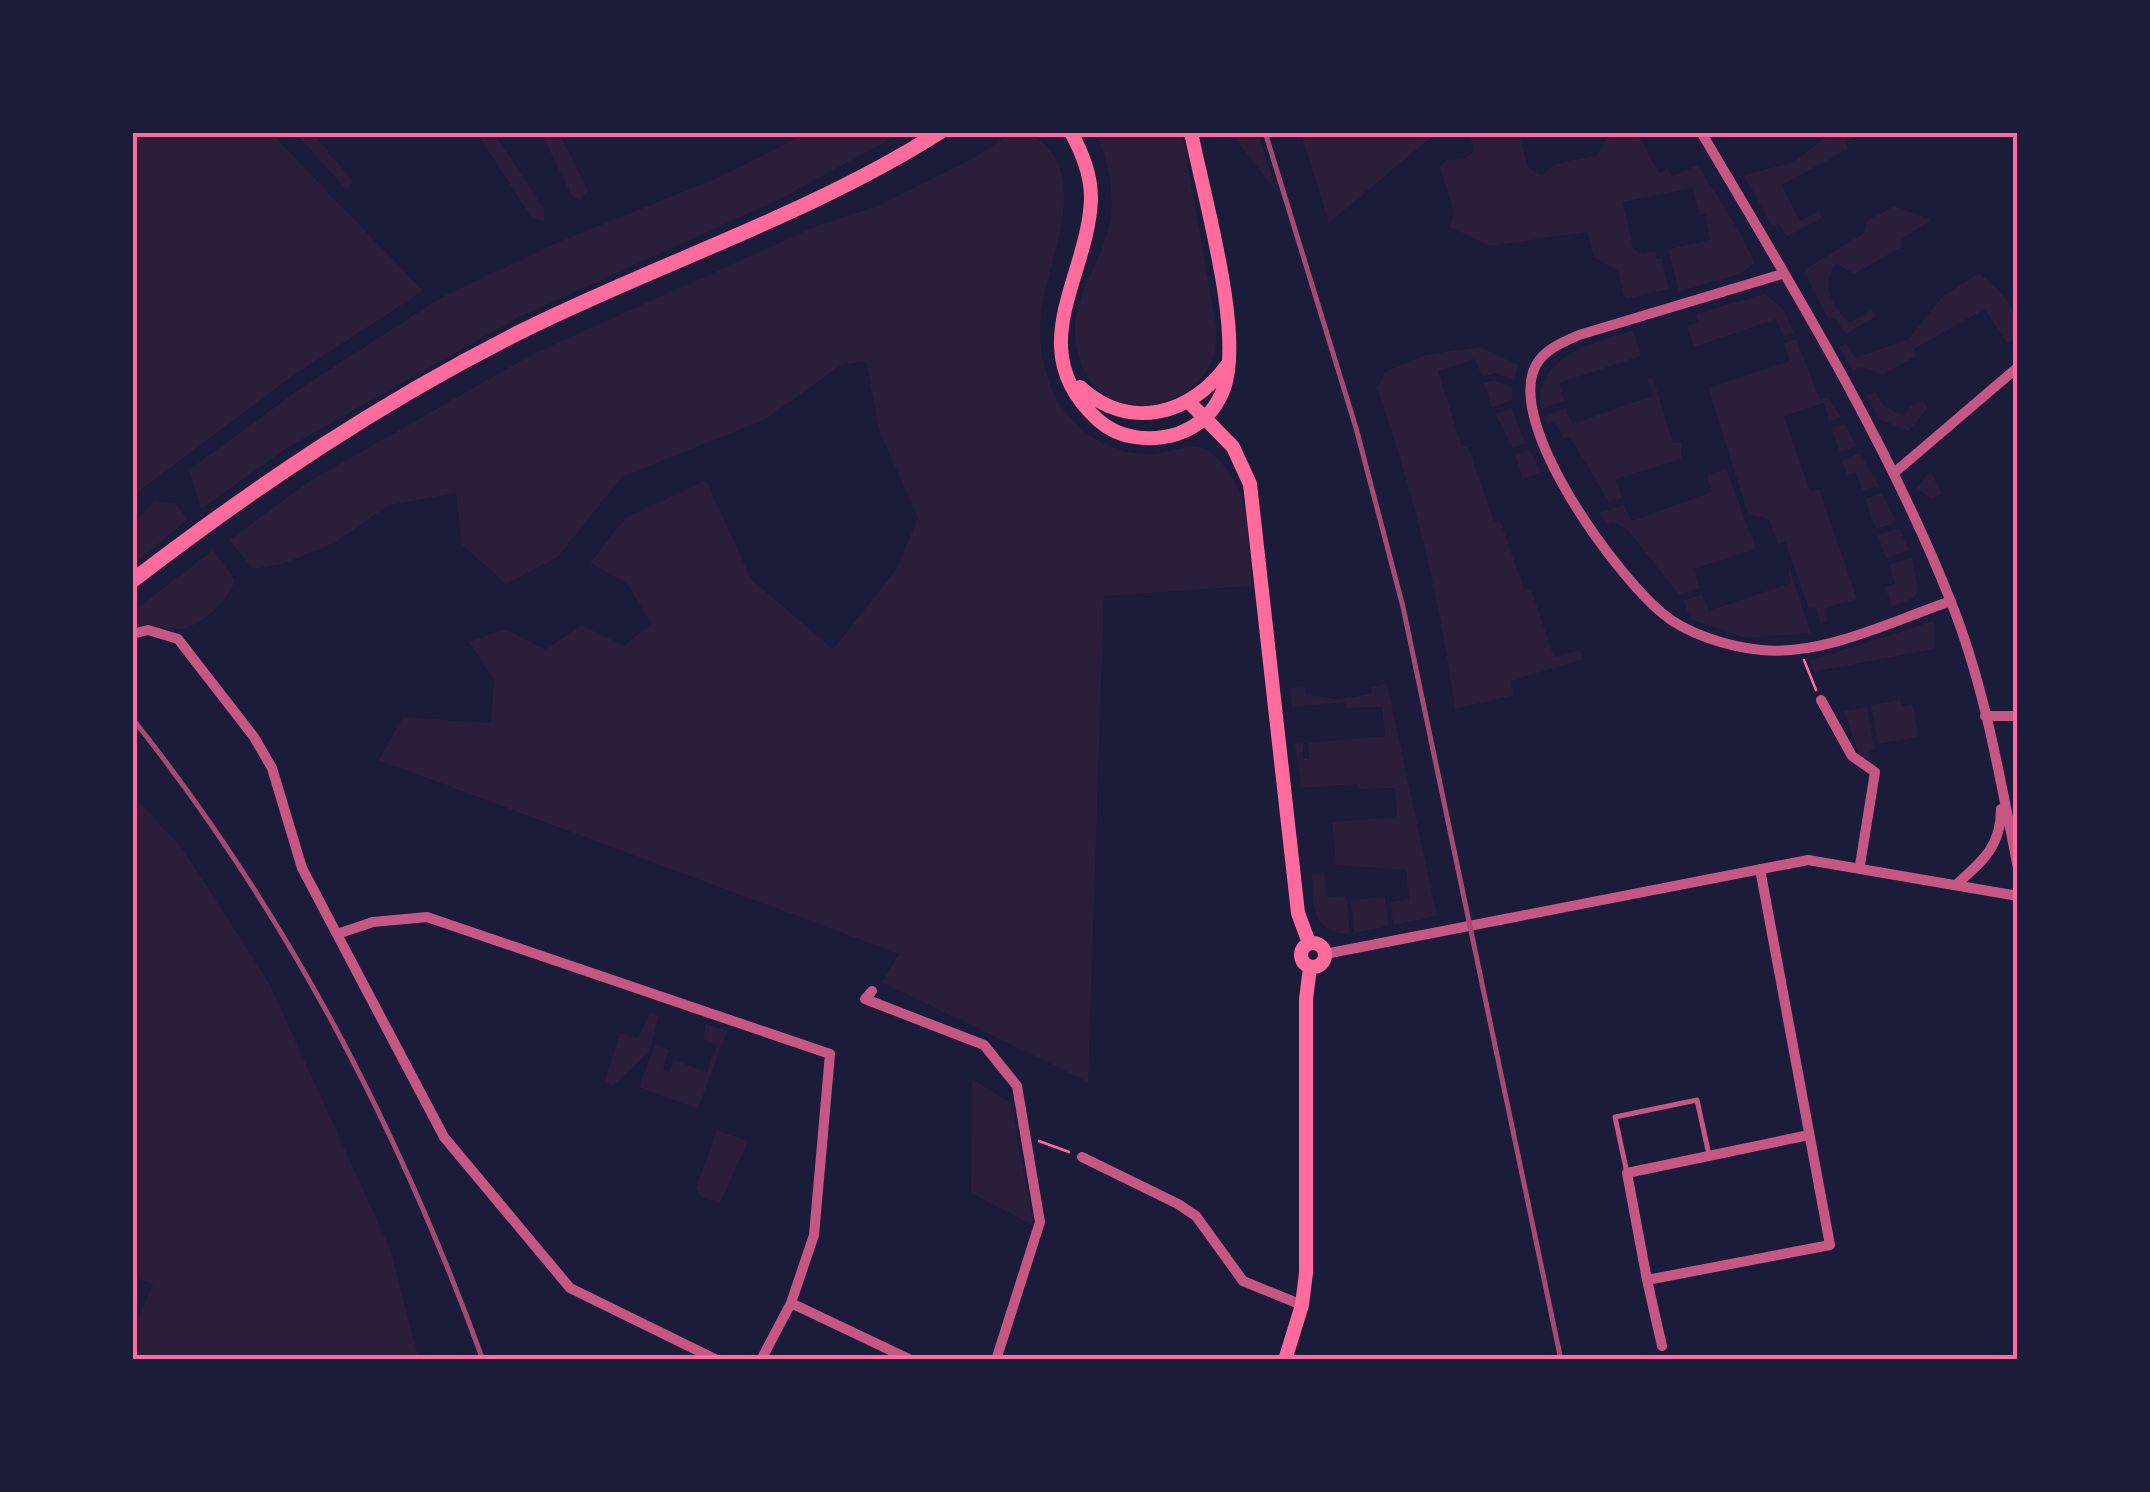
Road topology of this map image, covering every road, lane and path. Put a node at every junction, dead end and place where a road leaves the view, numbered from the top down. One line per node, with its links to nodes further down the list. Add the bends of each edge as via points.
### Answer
1 (940, 132): 12 (main road, via 784,214 522,331 411,390 299,458)
2 (1072, 132): 8 (main road, via 1091,195 1062,312)
3 (1191, 132): 6 (main road)
4 (1701, 132): 5 (street)
5 (1782, 274): 11 (street); 15 (street, via 1562,343 1538,362 1530,391 1546,454 1610,553 1662,614 1736,646)
6 (1230, 360): 9 (main road); 10 (main road, via 1219,402)
7 (2018, 367): 11 (street)
8 (1068, 376): 9 (main road, via 1112,409 1166,412); 10 (main road, via 1102,424 1135,438 1179,433)
9 (1190, 402): 10 (main road)
10 (1206, 418): 26 (main road, via 1233,447 1250,484 1298,913)
11 (1894, 474): 13 (street)
12 (132, 581)
13 (1951, 600): 15 (street); 17 (street)
14 (132, 634): 25 (street, via 148,630 178,639 217,684 272,768 302,868)
15 (1800, 649): 16 (path)
16 (1820, 700): 20 (street, via 1852,756 1875,772)
17 (1986, 716): 18 (street); 19 (street)
18 (2018, 716)
19 (2001, 788): 21 (street); 23 (street, via 1998,839)
20 (1860, 866): 22 (street, via 1808,860); 23 (street)
21 (2018, 868)
22 (1760, 869): 27 (street); 30 (street)
23 (1958, 884): 24 (street)
24 (2018, 896)
25 (340, 934): 36 (street, via 373,922 427,916 830,1054 814,1235); 39 (street, via 444,1137 570,1288)
26 (1309, 944): 27 (main road); 28 (main road, via 1300,955)
27 (1325, 954): 28 (main road, via 1322,964)
28 (1310, 968): 37 (main road)
29 (872, 991): 31 (street, via 865,999 984,1044 1017,1086)
30 (1808, 1135): 32 (street); 35 (street, via 1830,1245)
31 (1028, 1137): 33 (path); 42 (street, via 1038,1239)
32 (1709, 1156): 34 (street); 34 (lane, via 1697,1100 1614,1116)
33 (1082, 1157): 37 (street, via 1196,1216 1243,1281)
34 (1627, 1172): 35 (street)
35 (1647, 1280): 38 (street)
36 (790, 1303): 40 (street); 41 (street)
37 (1302, 1305): 43 (main road)
38 (1662, 1346)
39 (717, 1360)
40 (761, 1360)
41 (911, 1360)
42 (996, 1360)
43 (1286, 1360)

